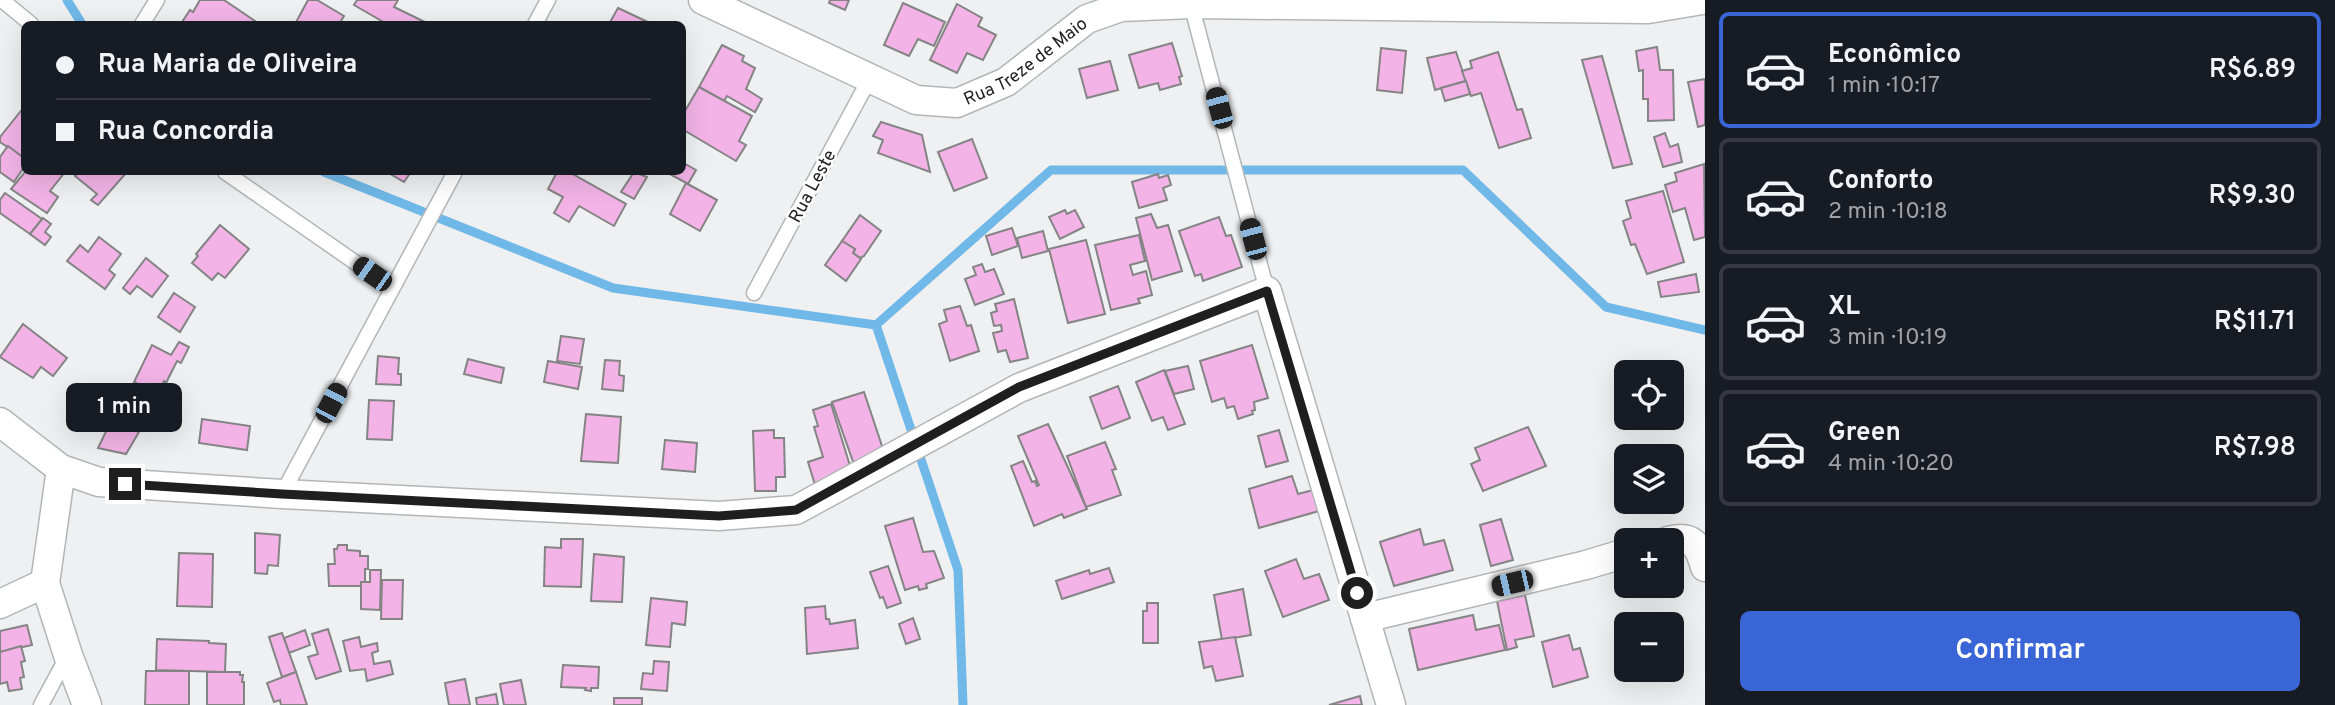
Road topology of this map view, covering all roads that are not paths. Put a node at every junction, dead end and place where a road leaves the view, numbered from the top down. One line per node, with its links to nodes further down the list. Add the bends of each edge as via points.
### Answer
1 (2, 0): 7 (lane)
2 (157, 0): 8 (lane)
3 (548, 0): 9 (lane)
4 (703, 0): 10 (street, Rua Treze de Maio)
5 (1702, 0): 6 (street, Rua Treze de Maio, via 1648,9)
6 (1191, 4): 10 (street, Rua Treze de Maio, via 1121,7 1087,19 1006,82 957,103 916,100); 14 (lane)
7 (27, 21)
8 (144, 21)
9 (537, 21)
10 (870, 78): 15 (lane, Rua Leste)
11 (229, 175): 13 (lane)
12 (454, 175): 13 (lane)
13 (393, 288): 18 (lane)
14 (1267, 291): 18 (street, via 1019,387 796,510 719,516); 24 (street)
15 (754, 293)
16 (0, 422): 17 (street)
17 (61, 469): 18 (street, via 99,482); 22 (street)
18 (282, 494)
19 (1684, 539): 21 (street, via 1700,551)
20 (1614, 557): 24 (street)
21 (1705, 566)
22 (45, 583): 23 (street); 25 (street)
23 (0, 604)
24 (1364, 618): 28 (street)
25 (68, 654): 26 (lane); 27 (street)
26 (41, 705)
27 (87, 705)
28 (1391, 705)

